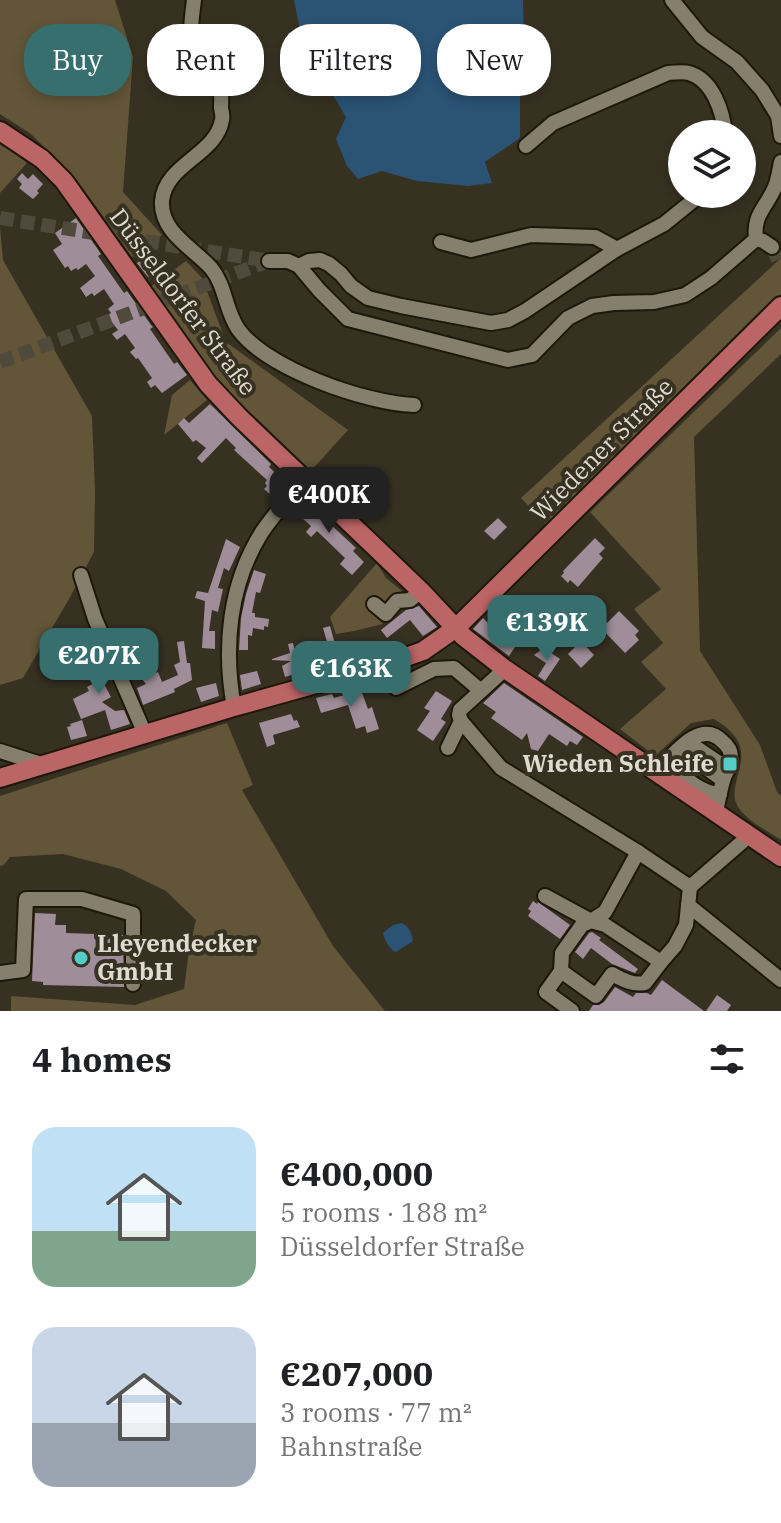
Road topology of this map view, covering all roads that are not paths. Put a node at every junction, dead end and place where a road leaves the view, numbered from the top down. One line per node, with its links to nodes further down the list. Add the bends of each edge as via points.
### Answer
1 (194, 0): 16 (street, via 194,49 220,91 222,121 214,139 172,176 162,201 165,222 213,270 230,314 255,346 279,363 344,391)
2 (672, 0): 5 (street, via 702,37 737,62 762,90 778,116)
3 (724, 120): 6 (street, via 701,79 688,72 668,73 553,123)
4 (0, 131): 17 (main road, Düsseldorfer Straße, via 64,181 208,384)
5 (781, 136)
6 (526, 146)
7 (781, 162): 9 (street, via 775,188 760,211)
8 (684, 208): 12 (street)
9 (756, 239): 11 (street); 14 (street, via 685,295 592,306 568,318 532,355 508,360 348,319)
10 (441, 242): 12 (street, via 471,250 531,235 595,237)
11 (772, 247)
12 (617, 249): 14 (street, via 525,311 491,323 368,298 320,260)
13 (269, 261): 14 (street)
14 (299, 266)
15 (781, 306): 21 (main road, Wiedener Straße)
16 (414, 405)
17 (305, 479): 19 (main road, Düsseldorfer Straße); 25 (street, via 261,534 239,585 228,648)
18 (81, 575): 27 (street)
19 (421, 591): 20 (street, via 410,600 397,601 386,614); 21 (main road, Düsseldorfer Straße)
20 (374, 604)
21 (456, 628): 22 (main road, Düsseldorfer Straße); 25 (main road, Wiedener Straße, via 423,651)
22 (505, 669): 24 (street); 32 (main road, Düsseldorfer Straße)
23 (396, 688): 24 (street, via 434,669 454,668)
24 (480, 690): 26 (street, via 460,710)
25 (234, 707): 27 (main road, Wiedener Straße)
26 (461, 721): 29 (street); 36 (street, via 501,768)
27 (145, 734): 31 (main road, Wiedener Straße)
28 (684, 745): 32 (street); 34 (street); 34 (street, via 678,763 685,777 708,793); 34 (street, via 702,734 725,743 731,759)
29 (448, 748)
30 (0, 751): 31 (street)
31 (44, 765): 33 (main road, Wiedener Straße)
32 (656, 772): 34 (main road, Düsseldorfer Straße)
33 (0, 778)
34 (722, 789): 35 (main road, Düsseldorfer Straße)
35 (747, 834): 37 (main road, Düsseldorfer Straße); 38 (street)
36 (638, 852): 38 (street); 41 (street, via 605,912)
37 (781, 857)
38 (690, 887): 40 (street)
39 (545, 896): 41 (street)
40 (688, 905): 42 (street, via 686,925); 45 (street)
41 (591, 921): 42 (street); 43 (street, via 562,953)
42 (661, 962): 43 (street, via 645,983 612,974 596,996)
43 (561, 971): 47 (street, via 546,992)
44 (0, 973): 46 (street, via 23,970 26,899 82,899 133,914)
45 (781, 980)
46 (133, 984)
47 (572, 1011)

